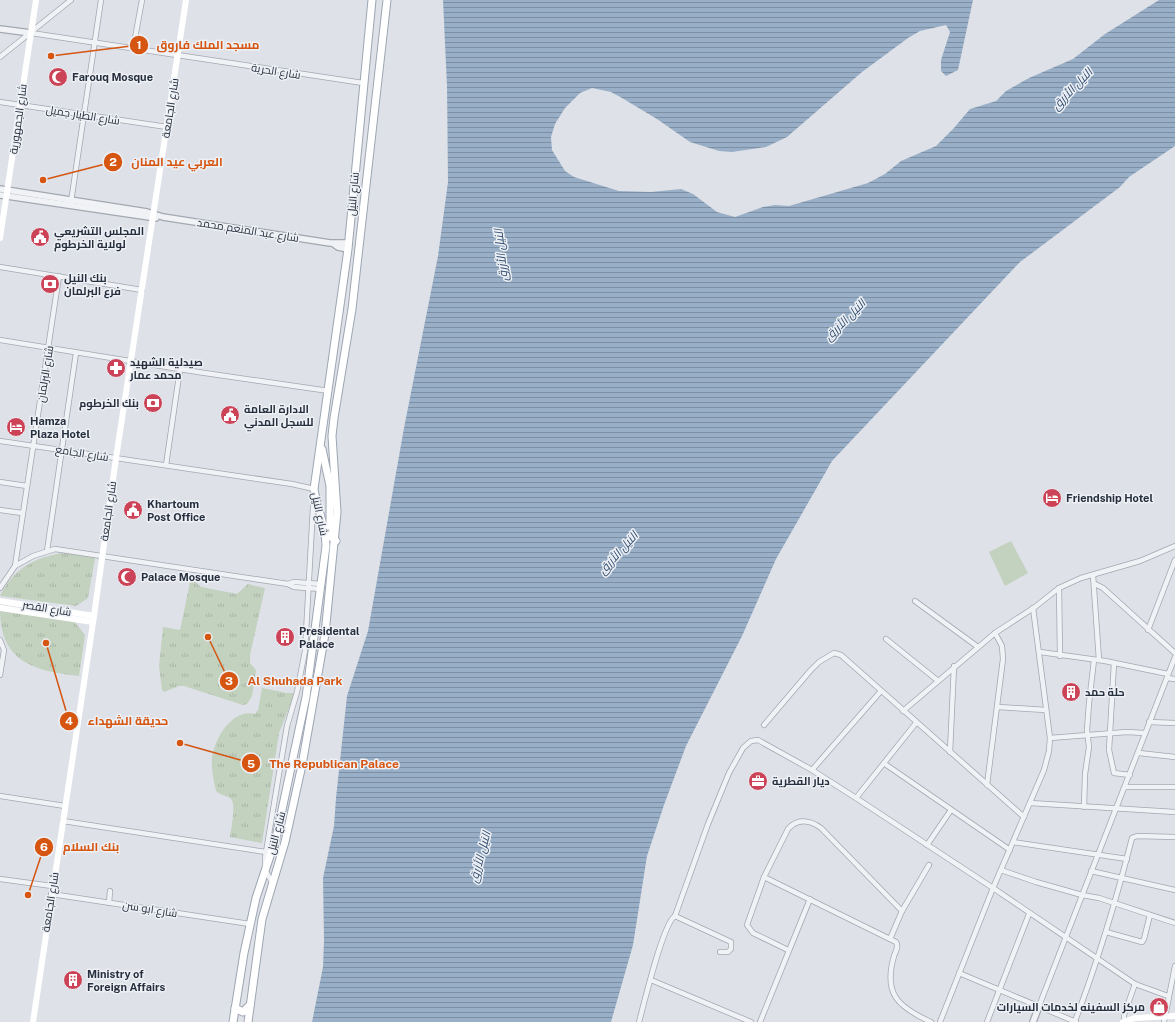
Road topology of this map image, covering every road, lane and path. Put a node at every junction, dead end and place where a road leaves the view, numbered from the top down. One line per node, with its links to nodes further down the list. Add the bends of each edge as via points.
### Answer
1 (36, 0): 9 (main road, شارع الجمهورية)
2 (71, 0): 9 (street)
3 (101, 0): 10 (street)
4 (142, 0): 11 (street)
5 (186, 0): 12 (main road, شارع الجامعة)
6 (372, 0): 14 (main road, شارع النيل)
7 (387, 0): 30 (main road, شارع النيل)
8 (0, 29): 9 (street, شارع الحرية)
9 (31, 33): 10 (street, شارع الحرية); 13 (street); 16 (main road, شارع الجمهورية)
10 (95, 43): 11 (street, شارع الحرية); 17 (street)
11 (133, 49): 12 (street, شارع الحرية)
12 (178, 55): 14 (street, شارع الحرية); 18 (main road, شارع الجامعة)
13 (0, 57)
14 (363, 83): 25 (main road, شارع النيل)
15 (0, 102): 16 (street, شارع الطيار جميل)
16 (19, 104): 17 (street, شارع الطيار جميل); 20 (main road, شارع الجمهورية)
17 (85, 115): 18 (street, شارع الطيار جميل); 22 (street)
18 (167, 127): 23 (main road, شارع الجامعة)
19 (0, 189): 20 (street, شارع عبد المنعم محمد)
20 (7, 193): 21 (street, شارع عبد المنعم محمد); 22 (street, شارع عبد المنعم محمد); 24 (main road, شارع الجمهورية)
21 (0, 195)
22 (70, 202): 23 (street, شارع عبد المنعم محمد)
23 (153, 216): 25 (street, شارع عبد المنعم محمد); 28 (main road, شارع الجامعة)
24 (0, 238)
25 (348, 246): 29 (main road, شارع النيل)
26 (0, 267): 27 (street)
27 (59, 276): 28 (street); 32 (street, شارع البرلمان)
28 (142, 290): 34 (main road, شارع الجامعة)
29 (340, 309): 30 (main road, via 346,316); 36 (main road, شارع النيل)
30 (351, 314): 48 (main road, شارع النيل, via 332,436 338,496)
31 (0, 340): 32 (street)
32 (49, 348): 33 (street); 39 (street, شارع البرلمان)
33 (76, 353): 34 (street); 40 (street)
34 (130, 362): 35 (street); 41 (main road, شارع الجامعة)
35 (180, 369): 36 (street); 42 (street)
36 (329, 391): 38 (main road, شارع النيل)
37 (0, 441): 39 (street, شارع الجامع)
38 (321, 443): 45 (main road, شارع النيل); 48 (main road, via 330,486 330,536)
39 (33, 446): 40 (street, شارع الجامع); 44 (street, شارع البرلمان)
40 (61, 450): 41 (street, شارع الجامع); 50 (street)
41 (116, 458): 42 (street, شارع الجامع); 51 (main road, شارع الجامعة)
42 (166, 465): 45 (street, شارع الجامع)
43 (0, 482): 44 (street)
44 (27, 486): 47 (street, شارع البرلمان)
45 (314, 489): 55 (street); 58 (main road, شارع النيل, via 326,539)
46 (0, 510): 47 (street)
47 (22, 513): 53 (street, شارع البرلمان)
48 (336, 541): 59 (main road, شارع النيل)
49 (1175, 548): 54 (street)
50 (47, 551): 51 (street, via 65,550); 53 (street)
51 (102, 555): 56 (street); 67 (main road, شارع الجامعة)
52 (1175, 560): 68 (street)
53 (15, 566): 60 (street)
54 (1093, 575): 57 (street); 62 (street)
55 (309, 582): 56 (street); 58 (street); 61 (street)
56 (288, 584): 61 (street)
57 (1095, 584): 68 (street, via 1103,588); 77 (street)
58 (322, 587): 59 (main road); 61 (street); 119 (main road, شارع النيل, via 306,697 281,815)
59 (331, 587): 122 (main road, شارع النيل, via 308,733)
60 (0, 588)
61 (309, 588): 119 (street, via 302,671 287,726)
62 (1059, 588): 66 (street); 75 (street)
63 (0, 601): 67 (main road, شارع القصر)
64 (915, 601): 72 (street)
65 (0, 608): 67 (main road, شارع القصر)
66 (1033, 608): 69 (street); 73 (street)
67 (94, 619): 108 (main road, شارع الجامعة)
68 (1148, 630): 74 (street)
69 (995, 633): 72 (street); 85 (street, via 1003,652)
70 (0, 640): 80 (street, via 4,650)
71 (886, 640): 83 (street)
72 (978, 647): 79 (street)
73 (1040, 652): 75 (street); 86 (street)
74 (1175, 653)
75 (1060, 656): 77 (street)
76 (1175, 657): 81 (street)
77 (1096, 660): 78 (street); 94 (street, via 1089,703)
78 (1114, 663): 81 (street); 92 (street)
79 (954, 666): 83 (street); 96 (street)
80 (0, 675)
81 (1167, 676): 82 (street); 88 (street)
82 (1175, 679)
83 (937, 680): 87 (street)
84 (881, 691): 87 (street); 91 (street, via 845,658 834,653 810,671); 100 (street)
85 (998, 707): 86 (street); 102 (street)
86 (1046, 710): 95 (street)
87 (903, 711): 89 (street)
88 (1148, 722): 90 (street); 93 (street)
89 (916, 723): 96 (street); 99 (street)
90 (1175, 723)
91 (764, 725)
92 (1110, 733): 93 (street); 94 (street); 101 (street, via 1109,750 1114,773)
93 (1144, 733): 97 (street)
94 (1088, 736): 95 (street); 109 (street)
95 (1050, 738): 107 (street, via 1050,751)
96 (950, 752): 102 (street)
97 (1139, 753): 98 (street); 101 (street)
98 (1175, 757)
99 (884, 764): 106 (street); 111 (street)
100 (812, 770): 106 (street); 145 (street, via 758,740 751,741 743,748 729,773 708,824)
101 (1130, 775): 103 (street)
102 (987, 785): 113 (street)
103 (1126, 787): 104 (street); 110 (street)
104 (1175, 787)
105 (0, 796): 108 (street)
106 (856, 798): 117 (street)
107 (1030, 803): 109 (street); 113 (street)
108 (65, 806): 114 (main road, شارع الجامعة)
109 (1084, 807): 110 (street)
110 (1117, 809): 112 (street); 120 (street)
111 (951, 810): 117 (street); 118 (street)
112 (1175, 812)
113 (1024, 817): 116 (street)
114 (63, 821): 119 (street); 131 (main road, شارع الجامعة)
115 (1175, 837): 121 (street, via 1132,838)
116 (1013, 842): 118 (street); 120 (street)
117 (927, 845): 132 (street)
118 (1010, 850): 125 (street)
119 (268, 853): 122 (main road); 124 (main road, شارع النيل)
120 (1098, 856): 121 (street); 126 (street)
121 (1127, 859): 129 (street)
122 (280, 860): 130 (main road, شارع النيل)
123 (929, 865): 142 (street)
124 (265, 870): 130 (street); 133 (main road, شارع النيل)
125 (1001, 870): 132 (street); 137 (street)
126 (1091, 871): 129 (street); 137 (street)
127 (764, 877): 139 (street); 142 (street, via 788,829 793,824 806,821 821,828); 151 (street, via 747,925 753,933)
128 (0, 879): 131 (street)
129 (1122, 879): 134 (street); 141 (street)
130 (272, 882): 138 (main road, شارع النيل)
131 (52, 886): 136 (main road, شارع الجامعة)
132 (993, 888): 143 (street); 155 (street)
133 (258, 889): 138 (main road); 147 (main road, شارع النيل)
134 (1175, 890)
135 (110, 891): 140 (street)
136 (51, 894): 140 (street, شارع ابو سن); 166 (main road, شارع الجامعة)
137 (1082, 895): 141 (street); 149 (street)
138 (268, 896): 161 (main road, شارع النيل, via 262,919)
139 (810, 899): 150 (street); 151 (street)
140 (109, 903): 147 (street, شارع ابو سن)
141 (1113, 904): 144 (street); 148 (street)
142 (902, 911): 150 (street)
143 (1029, 914): 149 (street); 159 (street)
144 (1150, 915): 146 (street); 148 (street, via 1142,942)
145 (675, 916): 152 (street, via 728,939 731,942 731,949 728,952); 157 (street, via 668,924)
146 (1175, 923)
147 (250, 924): 163 (main road, شارع النيل)
148 (1106, 932): 153 (street)
149 (1066, 938): 153 (street); 162 (street)
150 (890, 939): 172 (street, via 898,943 890,980 896,1000 912,1014)
151 (788, 950): 171 (street)
152 (720, 952)
153 (1099, 959): 158 (street); 176 (street)
154 (1175, 966): 156 (street)
155 (959, 973): 159 (street); 173 (street)
156 (1174, 974): 160 (street)
157 (651, 980): 169 (street); 170 (street)
158 (1135, 984): 160 (street); 177 (street)
159 (999, 991): 162 (street); 174 (street)
160 (1168, 996): 165 (street)
161 (250, 1004): 163 (main road, via 243,1012); 168 (main road, شارع النيل)
162 (1039, 1006): 175 (street); 176 (street)
163 (235, 1008): 167 (main road, شارع النيل)
164 (1175, 1016): 165 (main road)
165 (1164, 1020): 177 (main road, via 1135,1018)
166 (32, 1022)
167 (233, 1022)
168 (248, 1022)
169 (639, 1022)
170 (751, 1022)
171 (760, 1022)
172 (931, 1022)
173 (940, 1022)
174 (987, 1022)
175 (1033, 1022)
176 (1076, 1022)
177 (1124, 1022)

